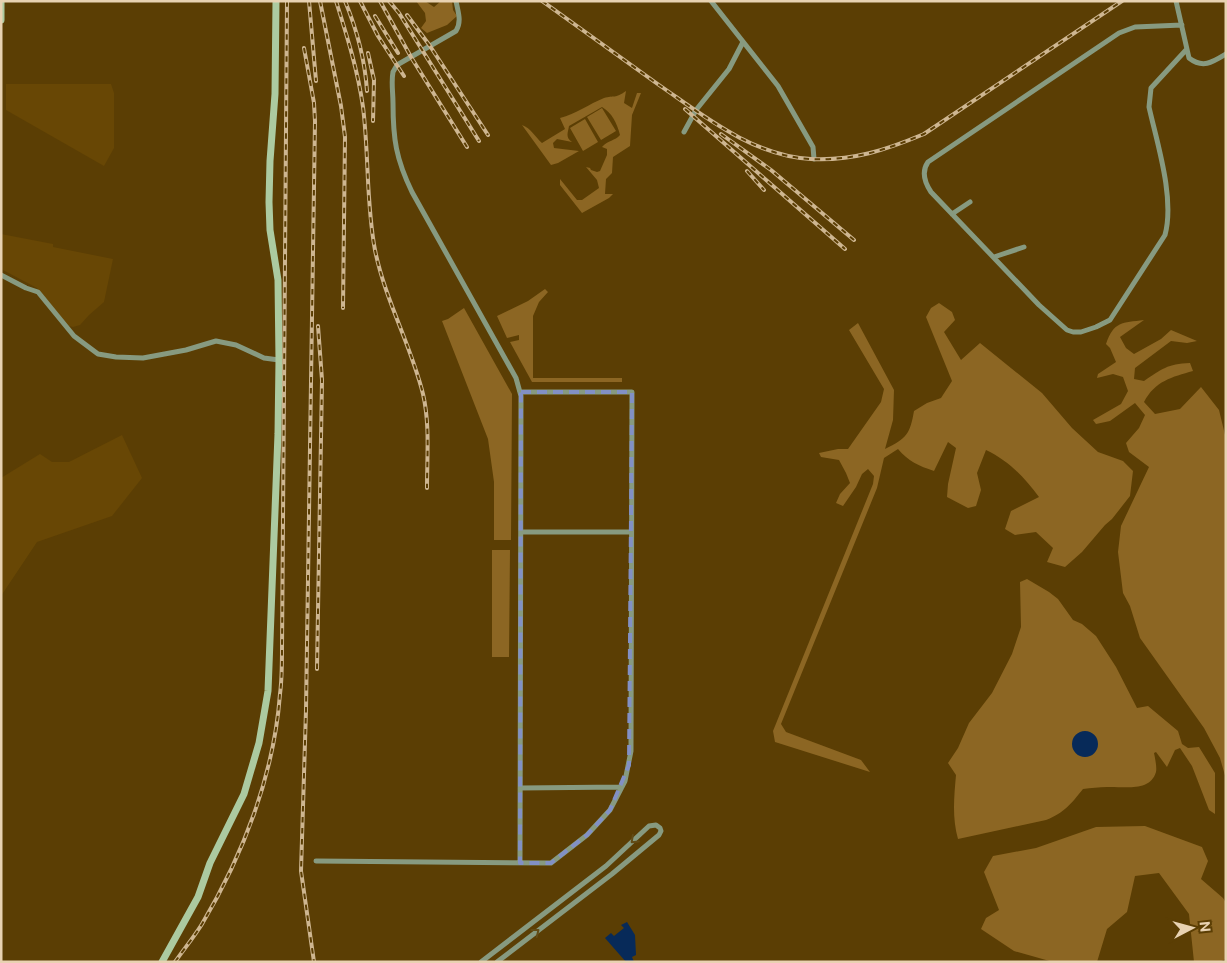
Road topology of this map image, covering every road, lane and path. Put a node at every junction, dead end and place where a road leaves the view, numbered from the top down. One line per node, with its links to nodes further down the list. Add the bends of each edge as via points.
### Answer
1 (1, 1): 6 (street)
2 (276, 1): 18 (street, via 269,202 278,280)
3 (456, 1): 19 (street, via 460,17 456,31 397,65 393,72 393,134 396,152 412,192)
4 (711, 1): 8 (street)
5 (1176, 1): 7 (street)
6 (1, 20)
7 (1182, 25): 9 (street); 14 (street, via 1135,27 1119,33 928,162 925,167 926,184)
8 (743, 42): 11 (street, via 729,68 696,110); 12 (street, via 789,103 813,147)
9 (1186, 50): 10 (street, via 1189,58 1201,65); 16 (street, via 1151,88 1149,98 1167,188 1165,235 1110,320 1081,332 1067,330)
10 (1226, 54)
11 (684, 132)
12 (814, 159)
13 (970, 202): 14 (street)
14 (952, 214): 16 (street)
15 (1024, 247): 16 (street)
16 (994, 257)
17 (1, 275): 18 (street, via 38,292 59,321 98,354 143,358 216,341 236,344 264,358)
18 (279, 360): 26 (street, via 270,671 259,743 244,794 210,862 198,897)
19 (521, 392): 20 (street); 21 (street, via 632,392)
20 (521, 532): 21 (street); 23 (street)
21 (631, 532): 22 (street, via 630,751)
22 (622, 787): 23 (street); 25 (street, via 610,810 587,835 551,863)
23 (520, 788): 25 (street)
24 (316, 861): 25 (street)
25 (520, 862)
26 (162, 962)
27 (482, 962): 28 (street, one-way to 27, via 612,874 659,835 660,828 649,826 606,866)
28 (497, 962)

